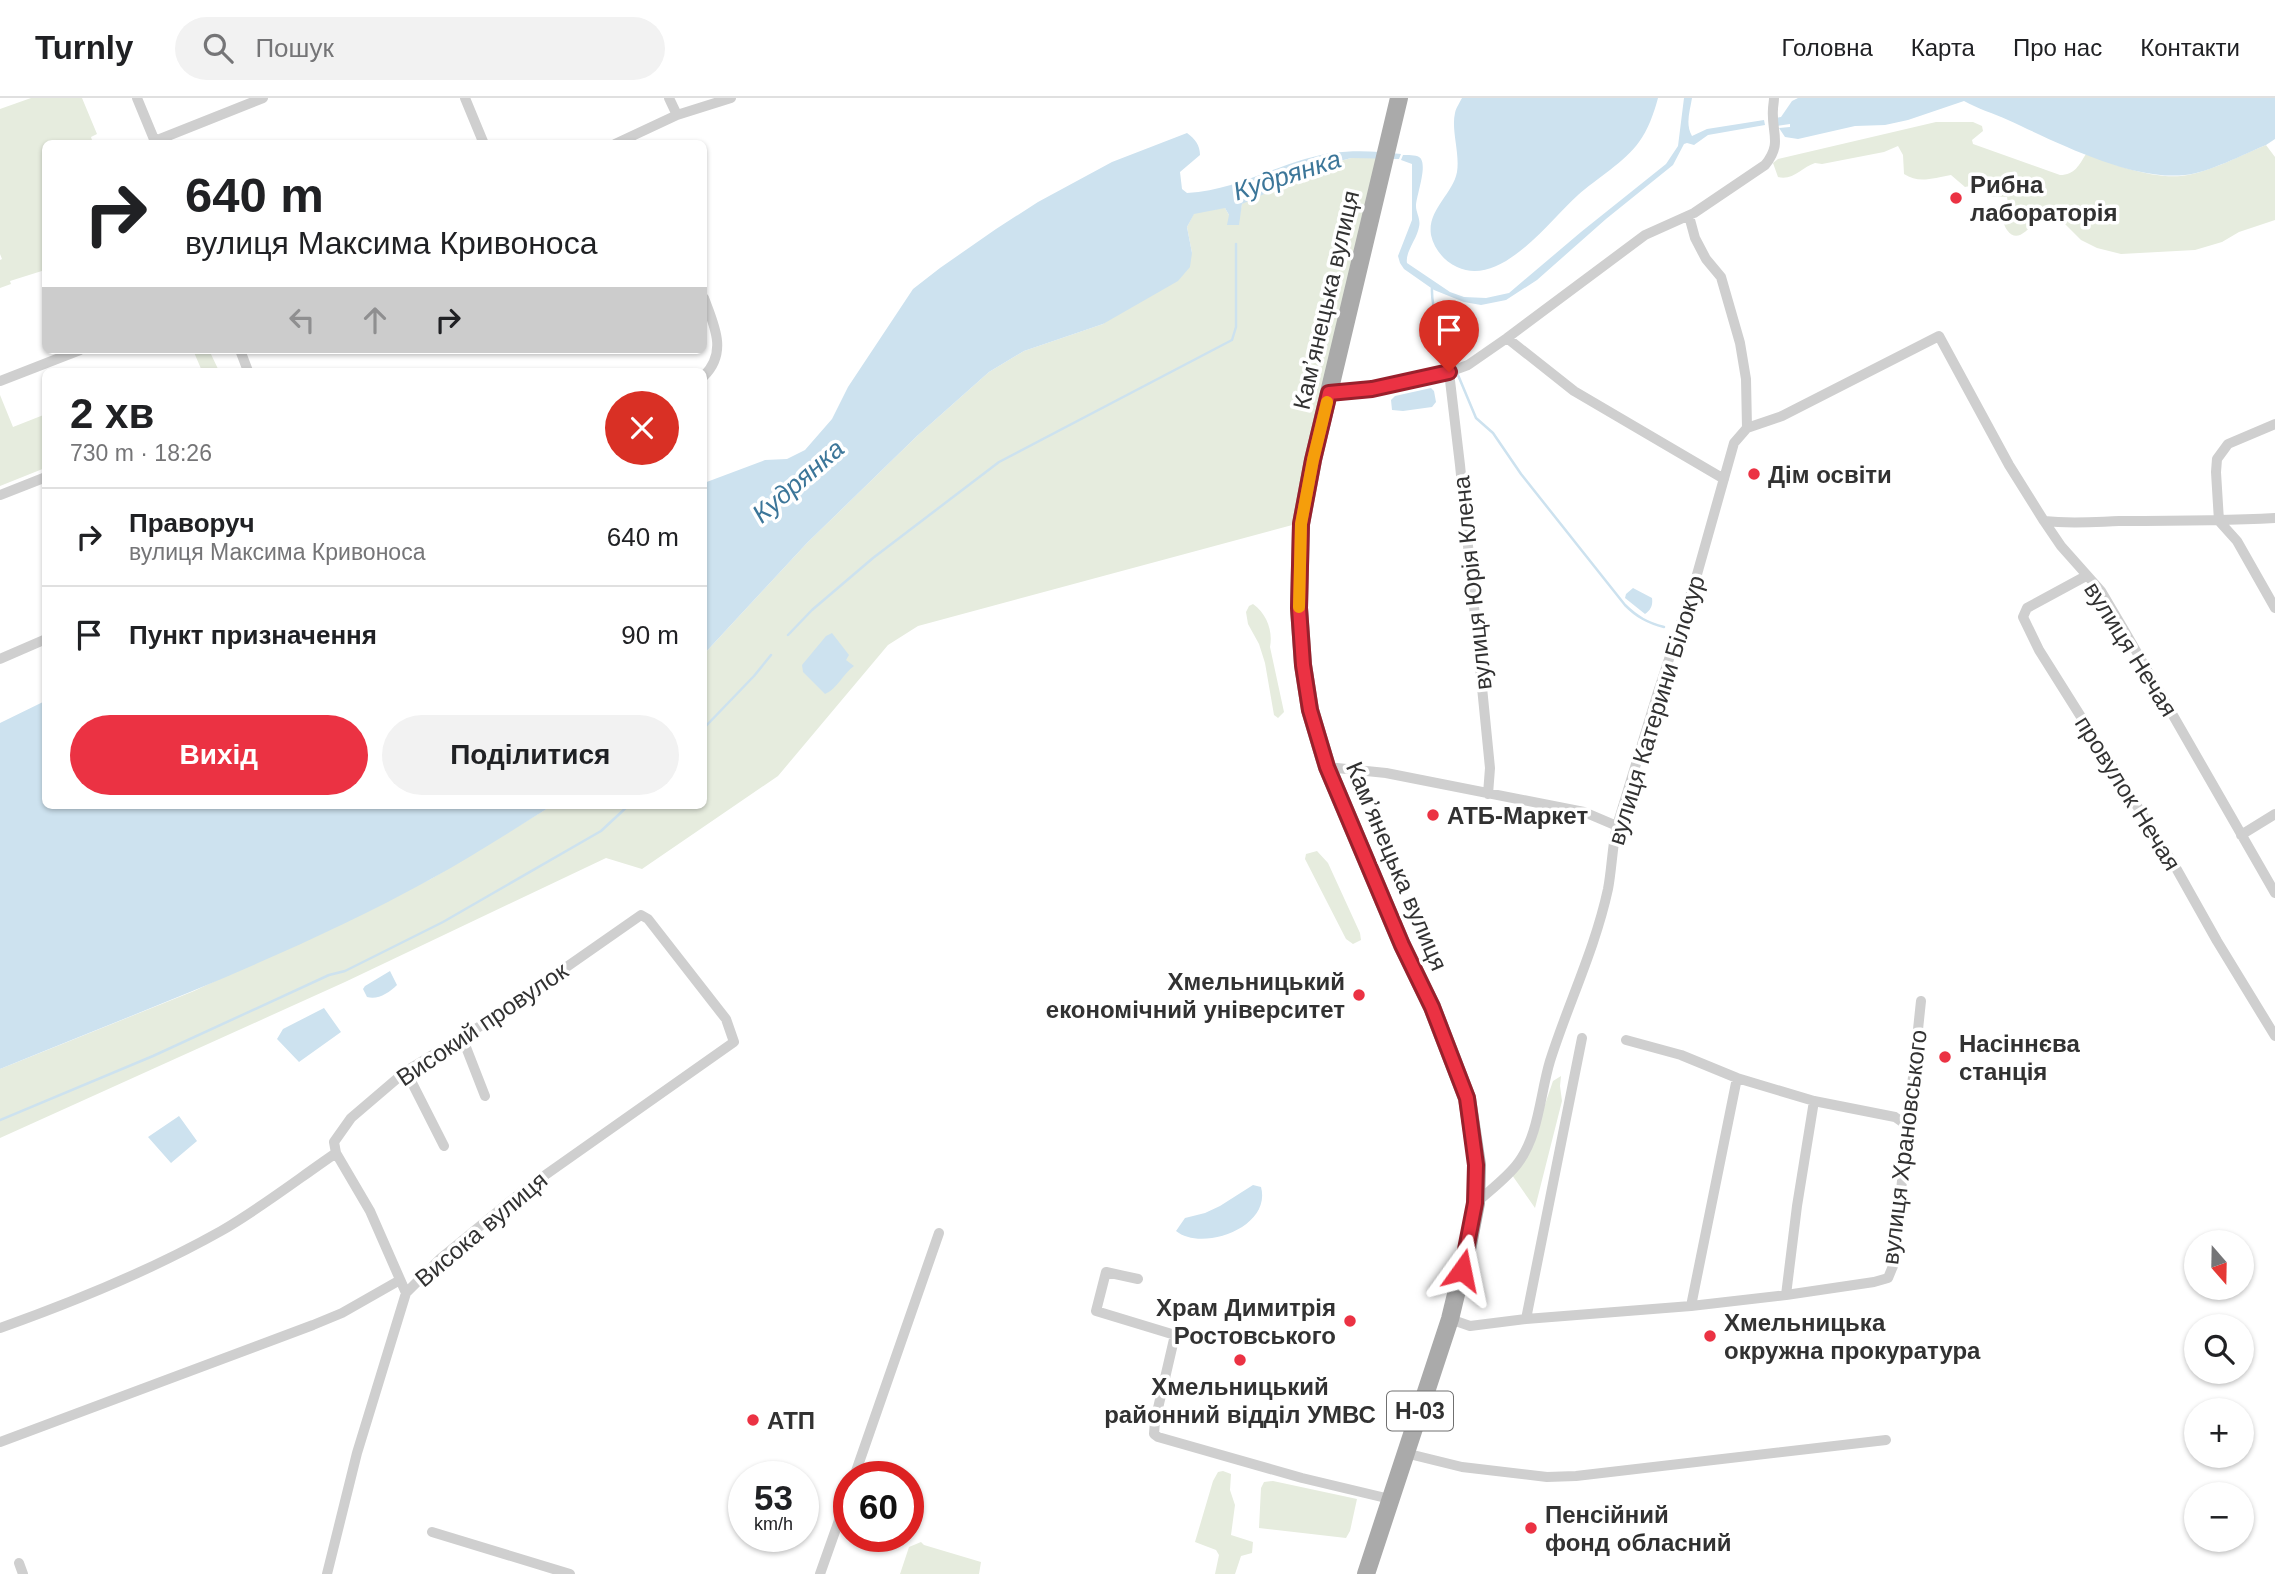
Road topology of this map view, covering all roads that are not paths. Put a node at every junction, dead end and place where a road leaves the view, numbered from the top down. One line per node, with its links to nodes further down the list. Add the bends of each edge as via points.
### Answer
1 (137, 98): 10 (street)
2 (263, 98): 11 (street)
3 (465, 98): 12 (street)
4 (669, 98): 8 (street)
5 (731, 98): 8 (street)
6 (1399, 98): 22 (main road, Камʼянецька вулиця / Н-03)
7 (1774, 98): 15 (street, via 1777,141 1771,158)
8 (677, 115): 9 (street)
9 (639, 131): 13 (street); 14 (street)
10 (155, 140)
11 (161, 140)
12 (482, 140)
13 (622, 140)
14 (642, 140)
15 (1689, 216): 17 (street, via 1645,235); 24 (street, via 1706,260 1721,277 1745,362)
16 (707, 306): 19 (street, via 719,338)
17 (1507, 338): 20 (street, via 1468,365); 26 (street, via 1574,391)
18 (70, 354): 21 (street)
19 (707, 372)
20 (1449, 372): 22 (street); 38 (street, вулиця Юрія Клена, via 1489,755)
21 (0, 381)
22 (1329, 393): 37 (main road, Камʼянецька вулиця / Н-03, via 1301,524 1299,608 1310,710)
23 (2275, 424): 30 (street, via 2238,438 2222,450 2216,472)
24 (1747, 428): 26 (street, вулиця Катерини Білокур, via 1734,443); 29 (street, вулиця Нечая, via 1782,416 1939,336)
25 (42, 479): 27 (street)
26 (1724, 479): 40 (street, вулиця Катерини Білокур)
27 (0, 495)
28 (2275, 518): 30 (street)
29 (2043, 521): 31 (street); 32 (street, вулиця Нечая)
30 (2220, 521): 31 (street); 34 (street, via 2237,541)
31 (2071, 524): 32 (street)
32 (2062, 546): 33 (street, вулиця Нечая)
33 (2086, 576): 41 (street, вулиця Нечая, via 2101,591); 44 (street, провулок Нечая, via 2026,608 2026,627)
34 (2275, 608)
35 (42, 641): 36 (street)
36 (0, 659)
37 (1327, 767): 38 (street, via 1386,773); 56 (main road, Камʼянецька вулиця / Н-03, via 1467,1098 1476,1165)
38 (1488, 794): 40 (street, via 1584,812)
39 (2275, 814): 41 (street)
40 (1617, 826): 56 (street, вулиця Катерини Білокур, via 1608,888 1583,974 1550,1061 1528,1143 1517,1165)
41 (2241, 835): 42 (street, вулиця Нечая)
42 (2275, 893)
43 (1921, 1001): 53 (street, вулиця Храновського)
44 (2275, 1036)
45 (462, 1037): 48 (street, Високий провулок, via 641,915 649,919 726,1019 734,1042); 49 (street, Високий провулок); 51 (street)
46 (1582, 1038): 64 (street)
47 (1626, 1040): 50 (street, via 1681,1055)
48 (727, 1046): 60 (street, Висока вулиця, via 524,1190)
49 (406, 1071): 54 (street); 55 (street, Високий провулок, via 351,1118 334,1142)
50 (1737, 1078): 52 (street); 62 (street)
51 (485, 1096)
52 (1815, 1101): 53 (street, via 1895,1117); 61 (street)
53 (1908, 1126): 61 (street, вулиця Храновського, via 1888,1278)
54 (444, 1146)
55 (336, 1153): 59 (street, via 370,1211); 65 (street, via 223,1230 141,1273)
56 (1475, 1203): 63 (main road, Камʼянецька вулиця / Н-03)
57 (939, 1233): 69 (street)
58 (1138, 1279): 70 (street, via 1106,1272 1096,1311 1175,1335 1154,1434)
59 (400, 1280): 60 (street); 67 (street, via 313,1325)
60 (406, 1293): 73 (street, Висока вулиця, via 357,1453)
61 (1786, 1295): 62 (street)
62 (1691, 1306): 64 (street)
63 (1450, 1319): 64 (street, via 1469,1326); 68 (main road, Камʼянецька вулиця / Н-03)
64 (1526, 1319)
65 (0, 1328)
66 (1886, 1440): 68 (street, via 1547,1477 1462,1467)
67 (0, 1442)
68 (1405, 1453): 70 (main road, Камʼянецька вулиця / Н-03)
69 (860, 1461)
70 (1390, 1499): 76 (main road, Камʼянецька вулиця / Н-03)
71 (432, 1532): 74 (street)
72 (833, 1537): 75 (street)
73 (327, 1574)
74 (570, 1574)
75 (820, 1574)
76 (1366, 1574)

